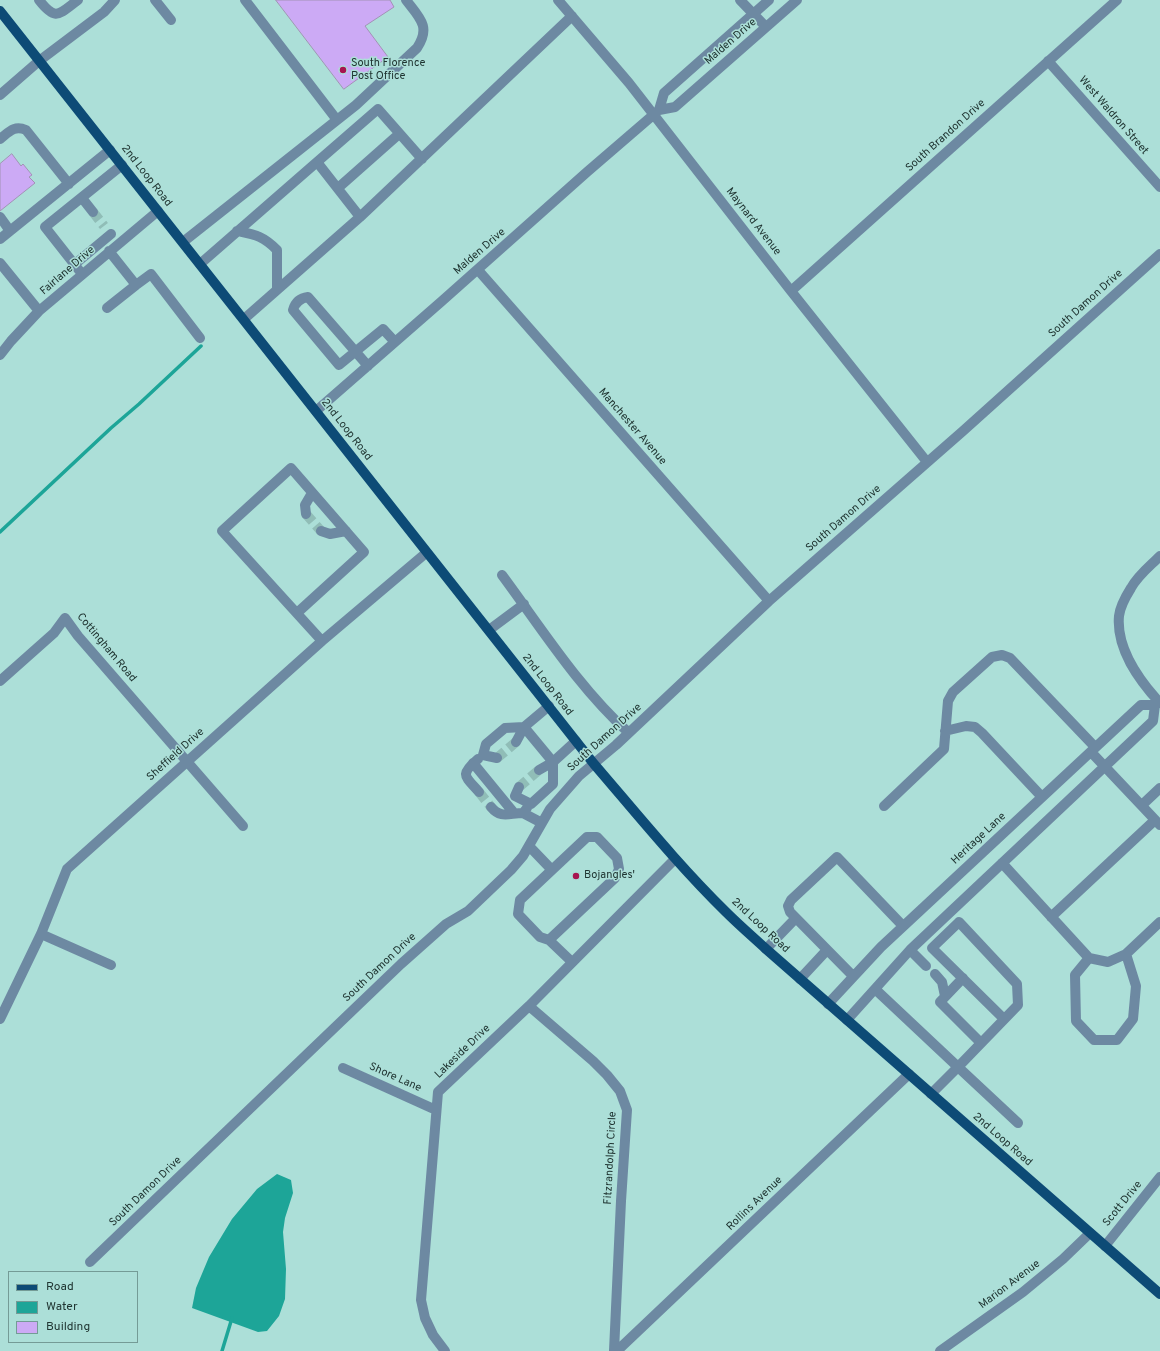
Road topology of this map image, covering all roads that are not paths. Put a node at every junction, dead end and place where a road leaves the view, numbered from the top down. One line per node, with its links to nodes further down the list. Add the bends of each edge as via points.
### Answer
1 (39, 0): 2 (street, via 48,11 56,14)
2 (78, 0)
3 (115, 0): 17 (street, via 99,16)
4 (155, 0): 15 (street)
5 (245, 0): 21 (street)
6 (406, 0): 21 (street, via 419,17 424,31 422,40 412,54)
7 (558, 0): 14 (street, Maynard Avenue)
8 (740, 0): 13 (street)
9 (769, 0): 13 (street, Malden Drive)
10 (797, 0): 16 (street, Malden Drive)
11 (1116, 0): 18 (street, South Brandon Drive)
12 (0, 11): 17 (main road, 2nd Loop Road)
13 (753, 14): 16 (street); 20 (street, Malden Drive, via 664,93)
14 (572, 16): 20 (street, Maynard Avenue); 25 (street)
15 (170, 20)
16 (766, 27): 20 (street, Malden Drive, via 675,107)
17 (40, 61): 19 (street); 24 (main road, 2nd Loop Road)
18 (1048, 61): 29 (street, West Waldron Street); 51 (street, South Brandon Drive)
19 (0, 95)
20 (657, 112): 47 (street, Malden Drive); 51 (street, Maynard Avenue)
21 (337, 120): 40 (street)
22 (399, 134): 25 (street); 26 (street, via 378,109); 30 (street)
23 (0, 139): 28 (street, via 13,128 26,130)
24 (110, 150): 27 (main road, 2nd Loop Road); 28 (street)
25 (422, 159): 35 (street)
26 (317, 162): 30 (street); 37 (street)
27 (122, 165): 31 (street); 32 (main road, 2nd Loop Road)
28 (68, 184): 38 (street)
29 (1160, 187)
30 (338, 188): 35 (street)
31 (82, 198): 33 (street); 45 (street, via 45,227)
32 (158, 211): 40 (main road, 2nd Loop Road); 41 (street, Fairlane Drive)
33 (93, 212)
34 (0, 217): 38 (street)
35 (360, 217): 50 (street)
36 (104, 226): 39 (street)
37 (237, 231): 46 (street); 50 (street, via 258,236 277,250)
38 (4, 234)
39 (111, 234): 41 (street); 45 (street)
40 (183, 242): 46 (main road, 2nd Loop Road)
41 (118, 244): 42 (street, Fairlane Drive)
42 (109, 251): 48 (street, Fairlane Drive); 49 (street)
43 (1160, 254): 61 (street, South Damon Drive)
44 (0, 263): 53 (street)
45 (75, 264): 48 (street)
46 (200, 264): 54 (main road, 2nd Loop Road)
47 (478, 270): 56 (street, Malden Drive); 69 (street, Manchester Avenue)
48 (82, 274): 53 (street, Fairlane Drive)
49 (136, 284): 52 (street); 55 (street, via 151,274)
50 (277, 290): 54 (street)
51 (791, 291): 61 (street, Maynard Avenue)
52 (107, 308)
53 (39, 311): 58 (street, Fairlane Drive)
54 (244, 319): 60 (main road, 2nd Loop Road)
55 (200, 338)
56 (395, 342): 57 (street, via 383,329); 59 (street, Malden Drive)
57 (355, 352): 57 (street, via 308,297 302,298 294,305 293,310 339,365); 59 (street)
58 (0, 356)
59 (368, 366): 60 (street, Malden Drive)
60 (316, 411): 66 (main road, 2nd Loop Road)
61 (927, 462): 69 (street, South Damon Drive)
62 (312, 493): 63 (street, via 305,505); 65 (street); 71 (street, via 291,468 222,531)
63 (306, 514)
64 (321, 531): 65 (street, via 330,534)
65 (346, 531): 71 (street, via 364,552)
66 (426, 553): 72 (main road, 2nd Loop Road); 73 (street, Sheffield Drive)
67 (1160, 556): 75 (street, via 1131,587 1122,605 1119,620 1123,647 1129,661)
68 (502, 575): 70 (street)
69 (769, 600): 79 (street, South Damon Drive)
70 (524, 604): 72 (street); 79 (street, via 572,670 600,704)
71 (297, 613): 73 (street)
72 (489, 630): 76 (main road, 2nd Loop Road)
73 (322, 642): 85 (street, Sheffield Drive)
74 (0, 681): 85 (street, Cottingham Road, via 54,633 65,618)
75 (1158, 703): 82 (street, Heritage Lane, via 1141,705); 89 (street, via 1153,721)
76 (549, 706): 77 (street); 80 (main road, 2nd Loop Road)
77 (524, 727): 81 (street); 83 (street, via 505,728 486,744); 86 (street)
78 (945, 731): 82 (street, via 948,701 953,692 992,657 1002,655 1010,658); 93 (street, via 966,726 975,727); 97 (street, via 944,748)
79 (629, 733): 88 (street, South Damon Drive)
80 (576, 741): 86 (street); 88 (main road, 2nd Loop Road)
81 (516, 742)
82 (1093, 750): 89 (street); 93 (street, Heritage Lane)
83 (483, 755): 84 (street); 87 (street)
84 (497, 758)
85 (187, 761): 102 (street); 113 (street, Sheffield Drive, via 67,868)
86 (553, 762): 90 (street); 95 (street, via 553,784)
87 (473, 763): 92 (street, via 465,772 465,776); 94 (street)
88 (594, 764): 101 (street, South Damon Drive, via 563,793); 104 (main road, 2nd Loop Road)
89 (1105, 766): 96 (street); 105 (street)
90 (539, 770)
91 (1160, 788): 96 (street)
92 (479, 792)
93 (1042, 797): 112 (street, Heritage Lane)
94 (506, 804): 95 (street, via 517,791); 99 (street)
95 (531, 804): 99 (street)
96 (1142, 805): 100 (street)
97 (884, 806)
98 (491, 807): 99 (street, via 500,815)
99 (518, 813): 101 (street)
100 (1158, 822): 108 (street)
101 (542, 823): 103 (street, South Damon Drive)
102 (243, 826)
103 (529, 846): 106 (street); 144 (street, South Damon Drive, via 493,888 468,911 446,924 401,964)
104 (675, 858): 115 (main road, 2nd Loop Road, via 725,912); 120 (street, Lakeside Drive)
105 (1002, 863): 107 (street); 108 (street)
106 (552, 870): 114 (street, via 520,900 518,914 540,938); 114 (street, via 587,837 597,837 617,858 619,869 615,878)
107 (949, 913): 110 (street); 117 (street)
108 (1051, 916): 119 (street)
109 (795, 919): 112 (street, via 788,906 791,900 837,857); 115 (street); 116 (street)
110 (958, 922): 125 (street, via 932,948); 132 (street, via 1017,984 1018,1005)
111 (1160, 922): 118 (street)
112 (903, 926): 124 (street, Heritage Lane)
113 (41, 934): 121 (street); 131 (street, Sheffield Drive)
114 (550, 940): 120 (street)
115 (766, 949): 126 (main road, 2nd Loop Road)
116 (827, 950): 124 (street); 126 (street)
117 (910, 950): 122 (street); 127 (street)
118 (1126, 954): 119 (street, via 1108,962); 119 (street, via 1136,986 1133,1019 1117,1040 1094,1040 1076,1021 1075,975)
119 (1089, 958)
120 (572, 962): 130 (street, Lakeside Drive)
121 (111, 965)
122 (926, 966)
123 (935, 974): 128 (street, via 942,982)
124 (853, 976): 129 (street, Heritage Lane)
125 (963, 978): 128 (street); 132 (street)
126 (800, 979): 129 (main road, 2nd Loop Road)
127 (875, 989): 133 (street); 135 (street)
128 (946, 996): 134 (street, via 940,1002)
129 (828, 1004): 133 (main road, 2nd Loop Road)
130 (529, 1006): 139 (street, Lakeside Drive, via 438,1092); 147 (street, Fitzrandolph Circle, via 607,1075 620,1091 627,1110)
131 (0, 1019)
132 (1004, 1019): 134 (street)
133 (847, 1020): 137 (main road, 2nd Loop Road)
134 (981, 1043): 135 (street)
135 (958, 1067): 138 (street); 140 (street)
136 (343, 1068): 139 (street, Shore Lane)
137 (909, 1074): 138 (main road, 2nd Loop Road); 147 (street, Rollins Avenue)
138 (931, 1094): 142 (main road, 2nd Loop Road)
139 (436, 1110): 146 (street, Lakeside Drive, via 421,1300 425,1318 433,1335)
140 (1018, 1123)
141 (1160, 1177): 143 (street, Scott Drive)
142 (1090, 1233): 143 (main road, 2nd Loop Road); 148 (street, Marion Avenue, via 1023,1292)
143 (1105, 1246): 145 (main road, 2nd Loop Road)
144 (90, 1262)
145 (1160, 1294)
146 (445, 1351)
147 (616, 1351)
148 (940, 1351)

